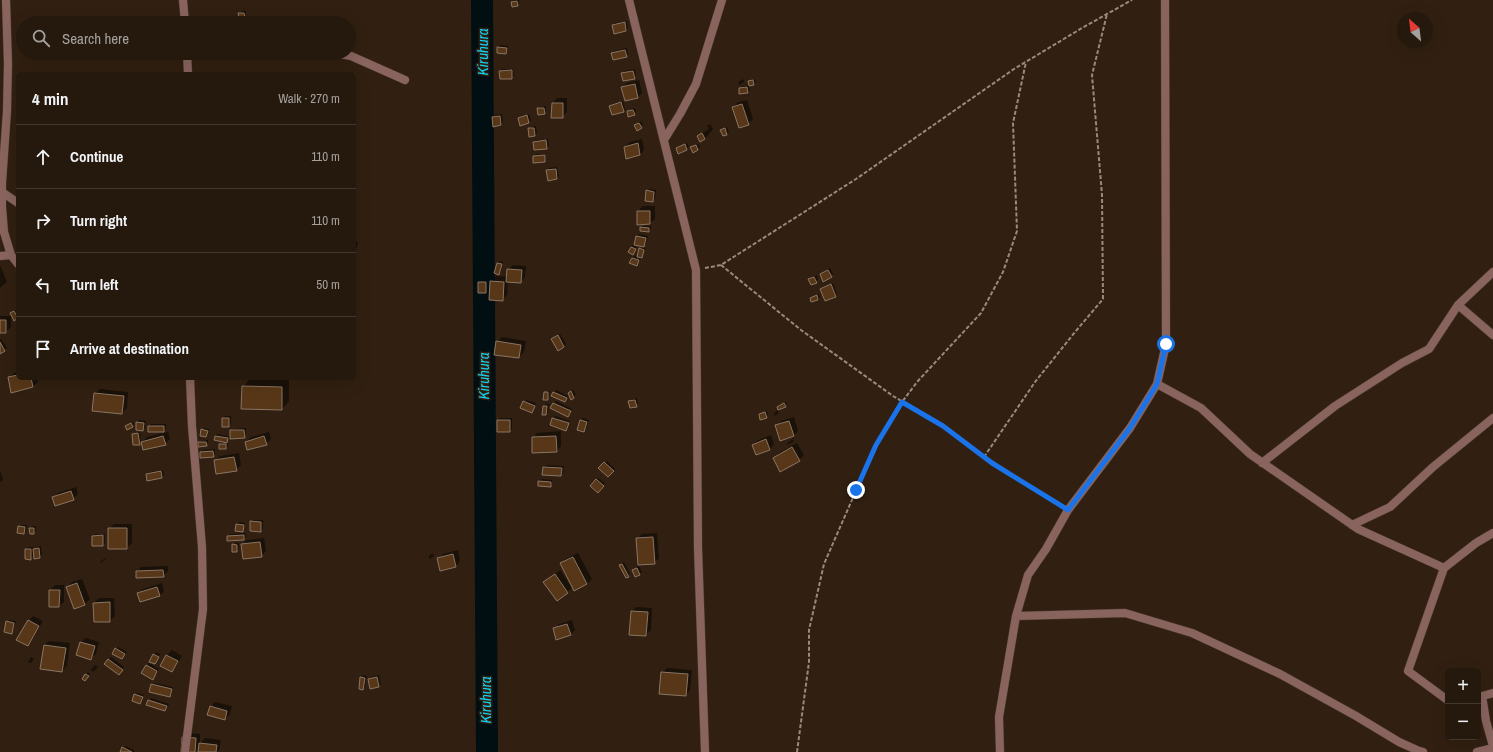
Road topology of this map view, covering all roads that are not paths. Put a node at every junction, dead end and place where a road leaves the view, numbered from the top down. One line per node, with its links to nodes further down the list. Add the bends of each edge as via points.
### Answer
1 (6, 0): 12 (street, via 8,64)
2 (183, 0): 6 (street)
3 (629, 0): 11 (street)
4 (722, 0): 11 (street, via 696,84)
5 (1165, 0): 21 (street, via 1166,344)
6 (184, 16)
7 (356, 58): 10 (street)
8 (187, 60): 9 (street)
9 (188, 72)
10 (405, 80)
11 (664, 140): 34 (street, via 696,270 698,548)
12 (2, 192): 13 (street); 14 (street, via 4,232)
13 (16, 202)
14 (11, 255): 15 (street); 16 (street)
15 (0, 256)
16 (16, 261)
17 (1493, 272): 18 (street)
18 (1458, 305): 19 (street); 23 (street, via 1429,349 1402,363 1335,406)
19 (1493, 336)
20 (190, 380): 33 (street, via 202,547 203,609)
21 (1157, 384): 23 (street, via 1201,408); 27 (street, via 1130,428 1068,510 1028,575)
22 (1493, 418): 24 (street, via 1433,467 1390,507)
23 (1262, 463): 24 (street)
24 (1352, 525): 26 (street)
25 (1493, 533): 26 (street)
26 (1444, 568): 30 (street, via 1408,671)
27 (1016, 616): 35 (street, via 999,717); 36 (street, via 1125,613 1192,633 1280,674 1400,742)
28 (1493, 693): 29 (street)
29 (1481, 697)
30 (1445, 698)
31 (1481, 701): 32 (street)
32 (1493, 747): 37 (street)
33 (185, 752)
34 (705, 752)
35 (1000, 752)
36 (1423, 752)
37 (1477, 752)

